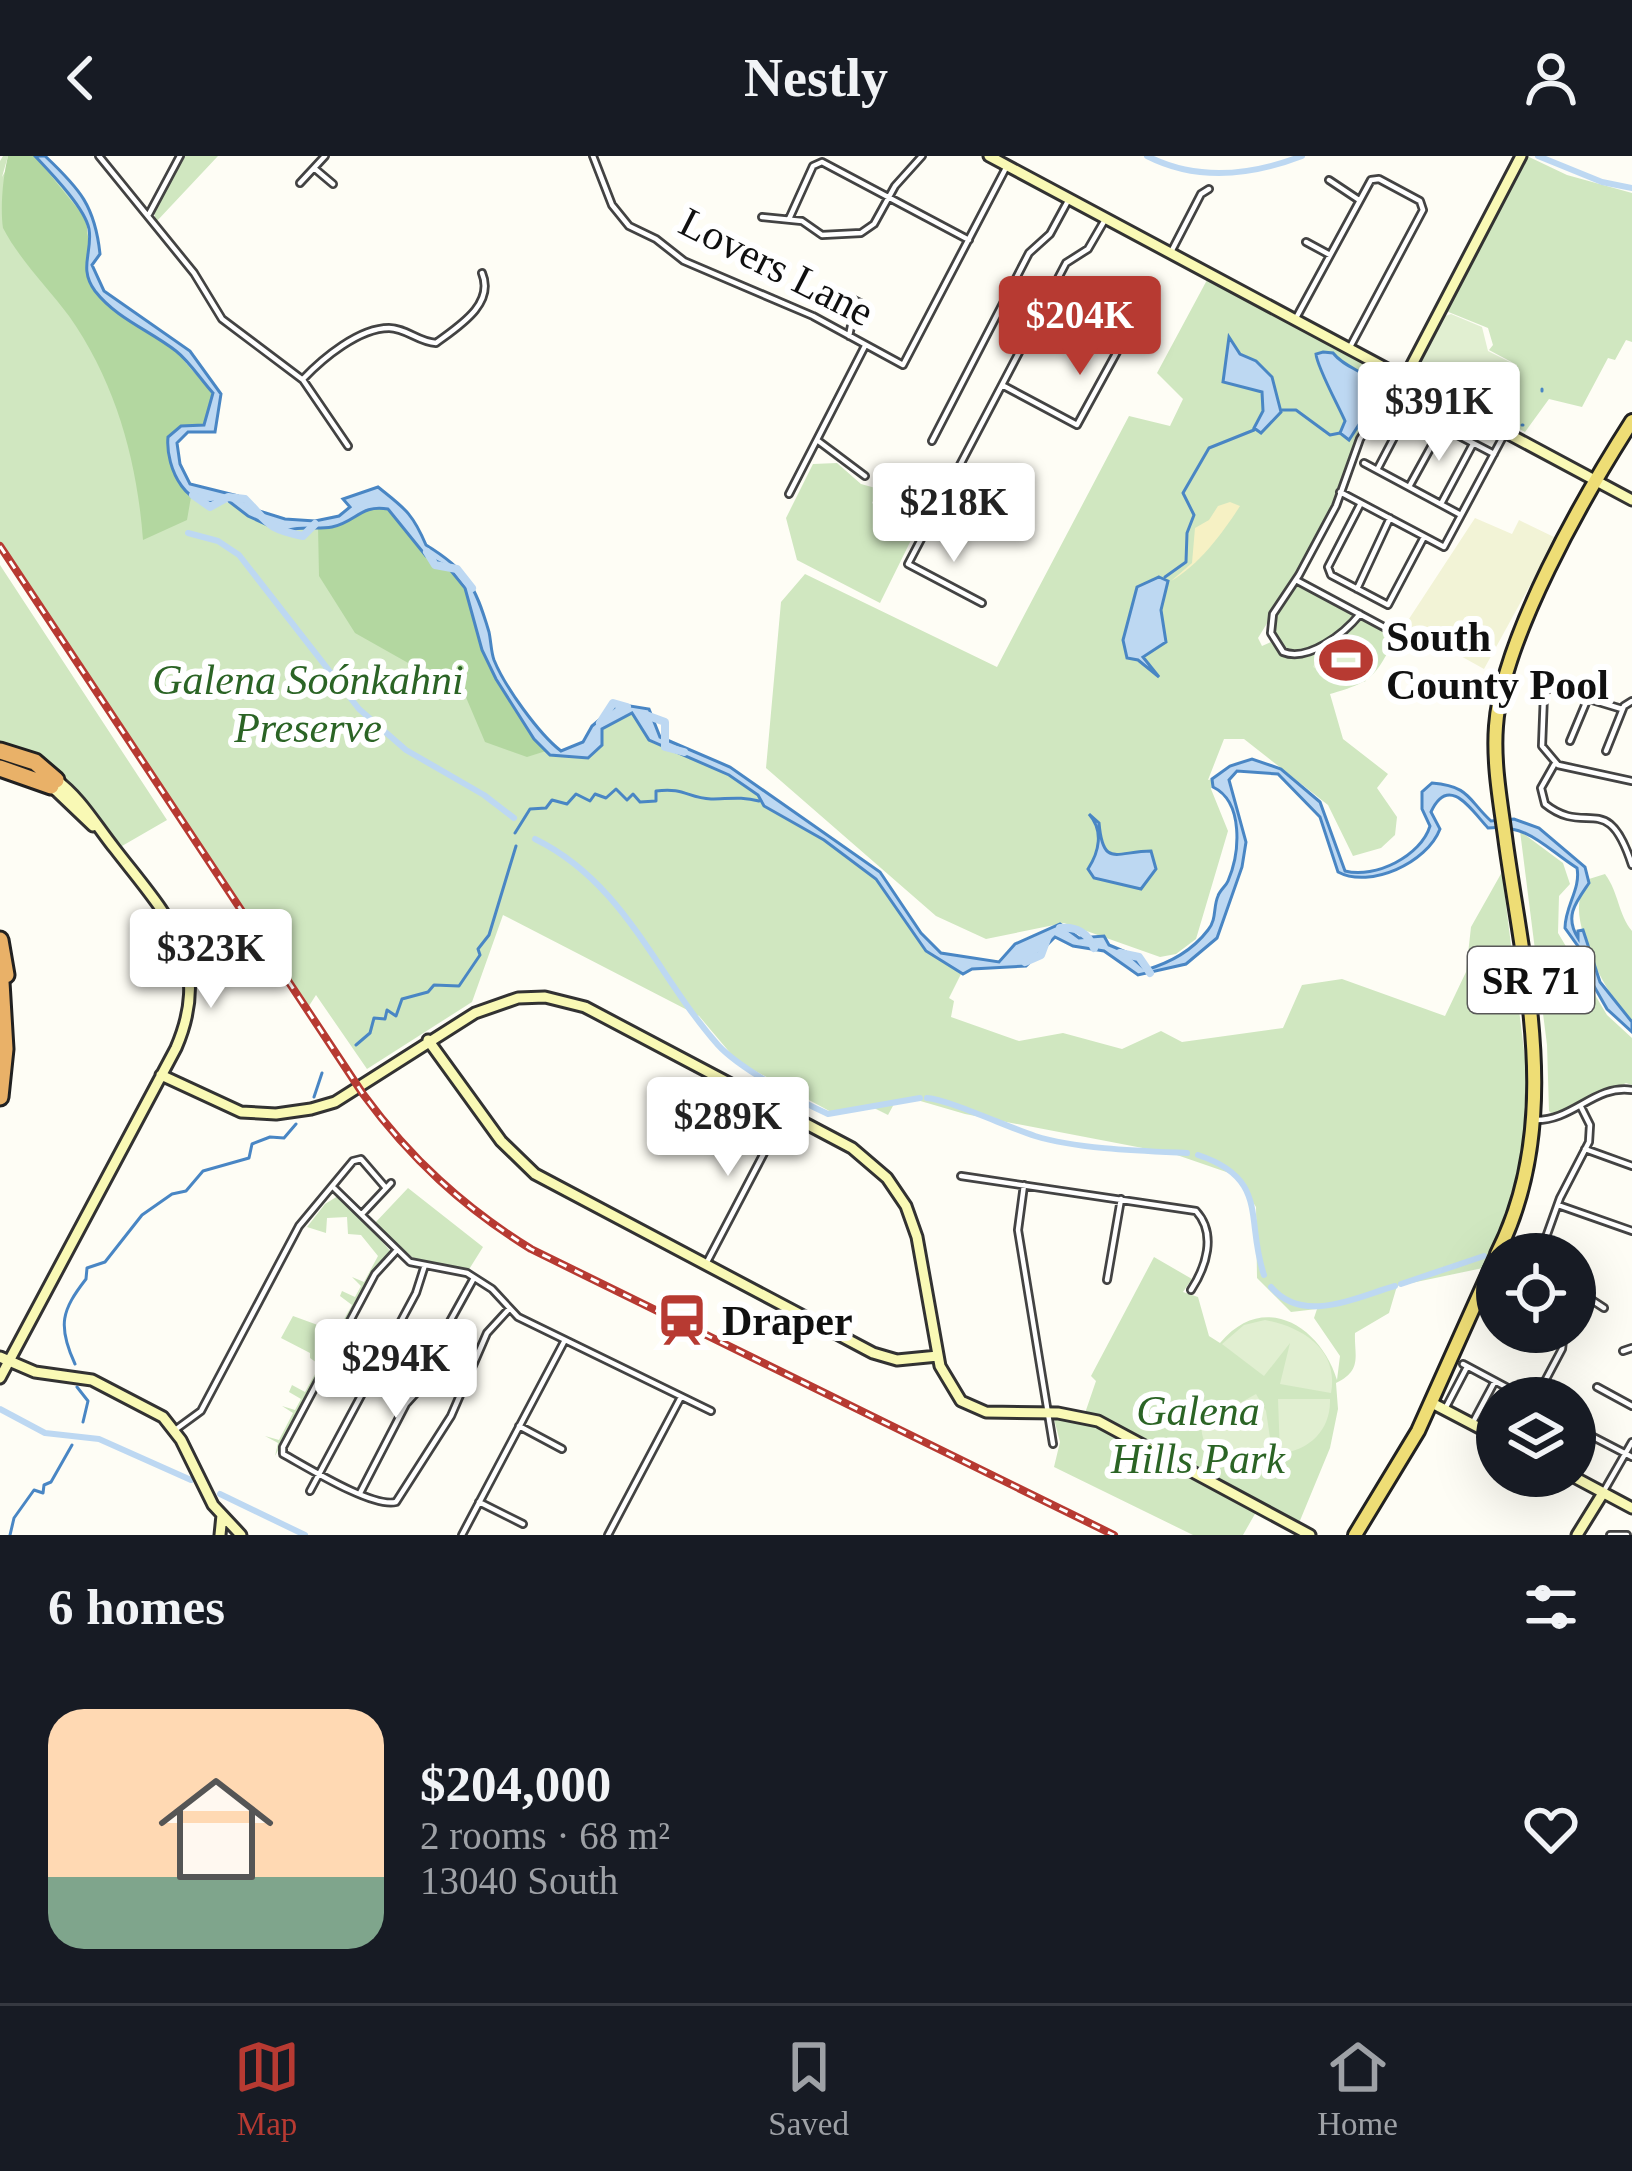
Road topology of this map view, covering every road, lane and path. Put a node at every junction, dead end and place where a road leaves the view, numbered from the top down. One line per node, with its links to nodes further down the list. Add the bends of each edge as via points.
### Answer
1 (99, 156): 17 (street)
2 (180, 156): 17 (street)
3 (325, 156): 9 (street)
4 (593, 156): 31 (street, Lovers Lane, via 629,226 684,261)
5 (922, 156): 14 (street)
6 (989, 156): 8 (street)
7 (1521, 156): 34 (street)
8 (1010, 161): 15 (street); 21 (street)
9 (314, 167): 11 (street); 12 (street)
10 (1329, 180): 16 (street)
11 (300, 183)
12 (333, 184)
13 (1209, 189): 23 (street)
14 (889, 197): 20 (street, via 874,224 857,234 823,236); 20 (street, via 818,162); 21 (street)
15 (1069, 199): 19 (street); 43 (street, via 1029,253)
16 (1359, 200): 24 (street); 33 (street, via 1374,178 1424,207)
17 (148, 215): 35 (street, via 222,319)
18 (762, 217): 20 (street)
19 (1106, 218): 23 (street); 29 (street, via 1088,249 1066,263)
20 (789, 219)
21 (969, 240): 32 (street, Lovers Lane, via 904,365)
22 (1306, 242): 24 (street)
23 (1171, 252): 30 (street)
24 (1330, 255): 30 (street)
25 (482, 272): 35 (street, via 482,305 436,343 392,327 367,332)
26 (848, 297): 27 (street)
27 (856, 301): 28 (street); 31 (street)
28 (864, 305)
29 (1042, 310): 36 (street); 36 (street, via 1118,350 1077,425)
30 (1296, 318): 33 (street)
31 (849, 336): 32 (street, Lovers Lane)
32 (866, 346): 42 (street)
33 (1350, 346): 34 (street)
34 (1403, 375): 41 (street); 53 (street, via 1360,440)
35 (303, 380): 45 (street)
36 (1001, 385): 50 (street)
37 (1398, 404): 38 (street)
38 (1409, 410): 40 (street); 48 (street)
39 (1631, 424): 51 (main road, SR 71)
40 (1442, 427): 44 (street); 52 (street)
41 (1506, 431): 46 (street); 51 (street)
42 (817, 440): 49 (street); 54 (street)
43 (932, 440)
44 (1473, 444): 46 (street); 57 (street)
45 (348, 446)
46 (1494, 454): 59 (street)
47 (1364, 463): 48 (street)
48 (1377, 470): 52 (street)
49 (866, 476)
50 (954, 476): 58 (street); 64 (street, via 908,564)
51 (1600, 482): 55 (street); 86 (main road, SR 71, via 1520,631 1496,727 1541,1058)
52 (1409, 487): 57 (street)
53 (1340, 492): 56 (street); 62 (street)
54 (789, 494)
55 (1632, 500)
56 (1361, 503): 60 (street); 63 (street, via 1328,567)
57 (1441, 504): 59 (street)
58 (1028, 508)
59 (1461, 515): 61 (street, via 1444,547)
60 (1390, 518): 61 (street); 63 (street)
61 (1424, 536): 63 (street, via 1388,605)
62 (1297, 580): 65 (street); 65 (street, via 1273,614 1272,639 1283,652 1300,655)
63 (1358, 589)
64 (982, 603)
65 (1360, 614): 66 (street)
66 (1395, 633)
67 (1588, 698): 69 (street); 70 (street); 73 (street, via 1546,688 1542,742)
68 (1632, 701): 69 (street)
69 (1622, 709): 71 (street)
70 (1570, 740)
71 (1606, 751)
72 (0, 760): 75 (highway)
73 (1555, 764): 74 (street); 76 (street, via 1541,788 1545,804 1612,823)
74 (1632, 781)
75 (53, 783): 81 (street, via 102,833 182,942 190,1001)
76 (1632, 865)
77 (0, 940): 80 (highway)
78 (0, 965): 80 (highway)
79 (428, 1040): 81 (street, via 335,1102 288,1113 242,1112); 85 (street, via 493,1005 564,1000); 99 (street, via 523,1165)
80 (5, 1049): 83 (highway)
81 (161, 1075): 115 (street)
82 (1632, 1090): 84 (street, via 1613,1089)
83 (0, 1097)
84 (1581, 1107): 86 (street); 87 (street, via 1590,1126)
85 (785, 1113): 99 (street); 114 (street, via 861,1155 901,1196)
86 (1538, 1120): 96 (main road, SR 71, via 1526,1197)
87 (1585, 1149): 88 (street); 93 (street)
88 (1632, 1166)
89 (961, 1176): 90 (street)
90 (1024, 1185): 92 (street); 128 (street, via 1018,1230)
91 (334, 1188): 94 (street); 94 (street, via 358,1158 389,1186); 133 (street, via 299,1226 201,1411)
92 (1121, 1199): 102 (street); 103 (street, via 1202,1216 1208,1252)
93 (1558, 1205): 95 (street); 97 (street)
94 (362, 1214): 98 (street)
95 (1632, 1231)
96 (1509, 1233)
97 (1548, 1233)
98 (397, 1250): 100 (street); 112 (street)
99 (706, 1264): 114 (street, via 873,1353)
100 (424, 1268): 101 (street); 117 (street)
101 (474, 1278): 109 (street); 120 (street)
102 (1108, 1280)
103 (1190, 1290)
104 (1596, 1303): 108 (street)
105 (1476, 1304): 107 (main road, SR 71)
106 (1476, 1304): 107 (main road, SR 71)
107 (1474, 1308): 116 (main road, SR 71)
108 (1604, 1308)
109 (508, 1309): 110 (street); 143 (street, via 399,1499 387,1505)
110 (565, 1340): 123 (street); 131 (street)
111 (1632, 1348): 113 (street)
112 (334, 1351): 117 (street); 140 (street, via 283,1454)
113 (1623, 1351)
114 (938, 1356): 128 (street, via 951,1390 969,1406)
115 (4, 1359): 119 (street); 133 (street, via 92,1380)
116 (1446, 1368): 125 (main road, SR 71); 134 (main road, SR 71)
117 (374, 1372): 122 (street); 140 (street)
118 (1488, 1377): 125 (street, via 1465,1365)
119 (0, 1378)
120 (417, 1382): 122 (street); 124 (street)
121 (1597, 1387): 126 (street)
122 (407, 1390): 124 (street)
123 (681, 1397): 127 (street); 150 (street)
124 (406, 1403): 143 (street)
125 (1438, 1406): 130 (street); 134 (main road, SR 71)
126 (1632, 1406)
127 (711, 1411)
128 (1050, 1413): 137 (street); 151 (street, via 1098,1421)
129 (1476, 1417): 130 (street)
130 (1472, 1424): 132 (street)
131 (519, 1426): 138 (street); 145 (street)
132 (1476, 1426)
133 (175, 1430): 148 (street)
134 (1413, 1434): 152 (main road, SR 71)
135 (1596, 1438): 139 (street)
136 (1632, 1442): 139 (street)
137 (1053, 1444)
138 (562, 1449)
139 (1628, 1455): 144 (street)
140 (320, 1473): 142 (street); 143 (street)
141 (1596, 1489): 144 (street)
142 (310, 1491)
143 (360, 1493)
144 (1604, 1493): 146 (street); 153 (street)
145 (479, 1502): 147 (street); 149 (street)
146 (1632, 1508)
147 (523, 1524)
148 (231, 1533)
149 (462, 1535)
150 (608, 1535)
151 (1310, 1535)
152 (1355, 1535)
153 (1577, 1535)
154 (1610, 1535): 155 (street)
155 (1627, 1535)

